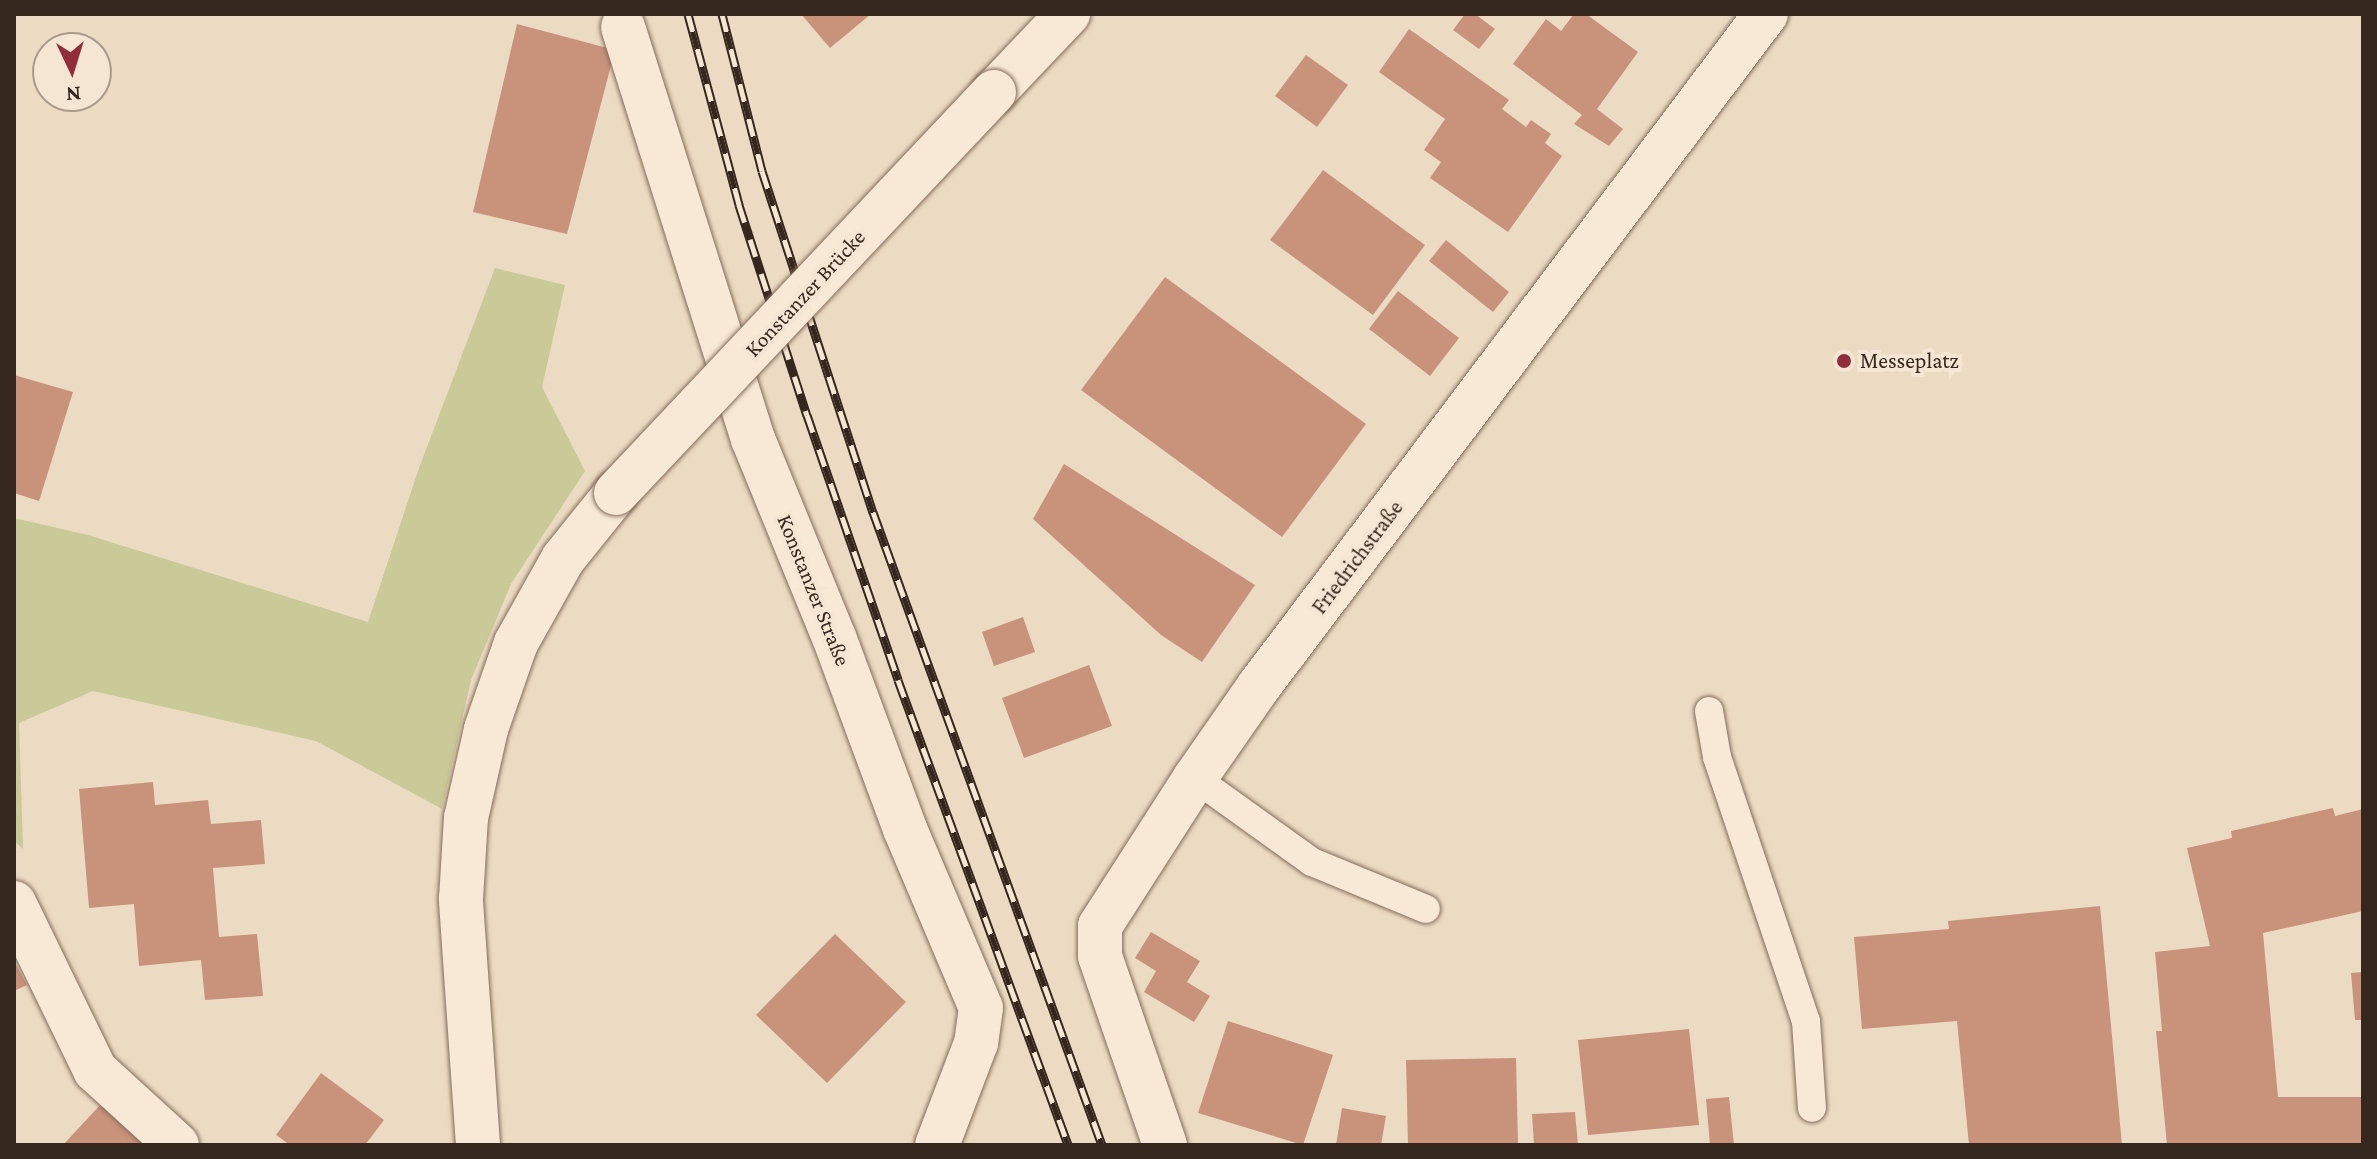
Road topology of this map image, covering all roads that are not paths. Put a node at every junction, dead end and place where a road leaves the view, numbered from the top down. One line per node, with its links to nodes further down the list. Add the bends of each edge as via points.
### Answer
1 (1068, 14): 10 (street, Konstanzer Brücke, bridge, via 616,493 563,559 516,643 486,729 466,818 461,899)
2 (1766, 14): 5 (street, Friedrichstraße)
3 (623, 27): 11 (street, Konstanzer Straße, via 753,439 981,1008 976,1043)
4 (1709, 711): 8 (lane, via 1717,757 1806,1021)
5 (1195, 778): 7 (lane, via 1312,862); 12 (street, Friedrichstraße, via 1100,926 1100,956)
6 (14, 903): 9 (street, via 95,1070)
7 (1426, 909)
8 (1812, 1108)
9 (177, 1145)
10 (478, 1145)
11 (937, 1145)
12 (1165, 1145)

